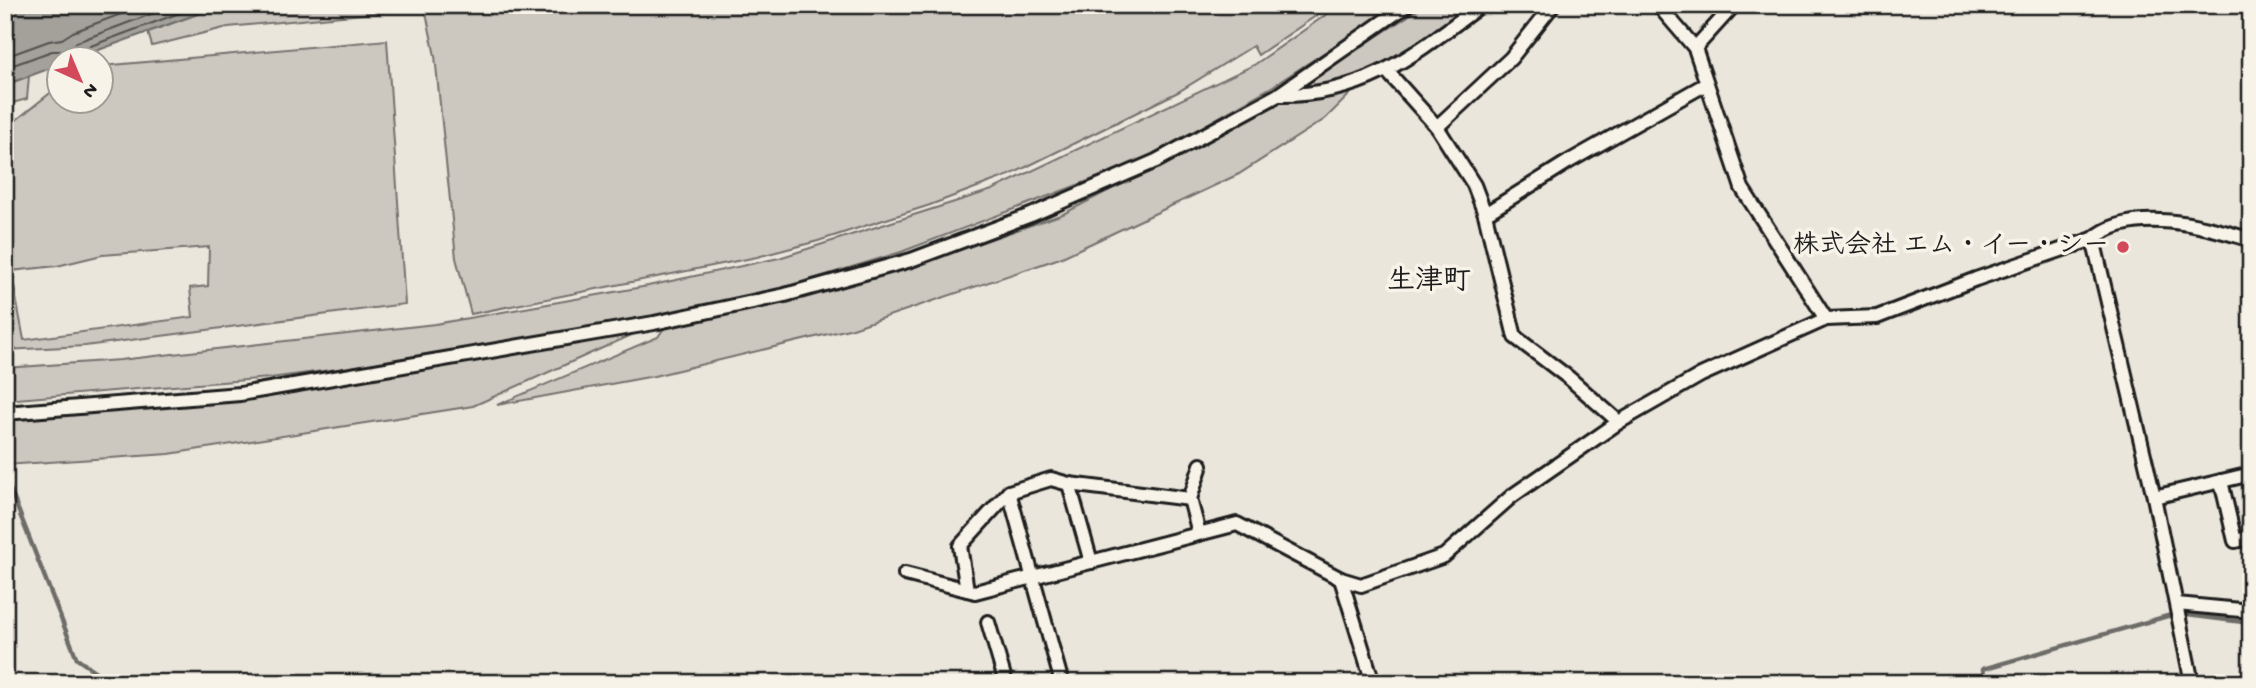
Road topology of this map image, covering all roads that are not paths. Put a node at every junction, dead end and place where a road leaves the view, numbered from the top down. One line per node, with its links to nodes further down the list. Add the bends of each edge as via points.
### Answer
1 (1407, 5): 9 (street)
2 (1481, 5): 7 (street)
3 (1553, 5): 10 (street, via 1511,58)
4 (1658, 5): 6 (street)
5 (1734, 5): 6 (street)
6 (1695, 48): 8 (street)
7 (1387, 71): 9 (street, via 1320,93); 10 (street)
8 (1706, 84): 11 (street); 14 (street, via 1742,188)
9 (1278, 95): 15 (street, via 1156,162 1031,215 911,260 785,295 654,323 240,394)
10 (1437, 127): 11 (street, via 1474,185)
11 (1485, 214): 16 (street, via 1516,337)
12 (2093, 239): 13 (street, via 2102,232 2146,220 2198,225); 14 (street, via 1877,317); 22 (street)
13 (2251, 240)
14 (1826, 319): 16 (street, via 1701,375)
15 (5, 412)
16 (1619, 422): 29 (street, via 1512,496 1444,556 1361,585)
17 (1201, 465): 23 (street)
18 (2251, 474): 19 (street)
19 (2221, 481): 22 (street); 25 (street, via 2235,541)
20 (1069, 484): 21 (street, via 1051,479); 23 (street); 26 (street)
21 (1009, 492): 28 (street); 30 (street, via 960,546)
22 (2154, 497): 31 (street)
23 (1190, 499): 24 (street)
24 (1199, 533): 26 (street); 29 (street, via 1237,524)
25 (2251, 538)
26 (1091, 562): 28 (street)
27 (905, 574): 30 (street)
28 (1032, 577): 30 (street, via 975,592); 35 (street)
29 (1341, 579): 36 (street)
30 (967, 590)
31 (2177, 604): 32 (street); 37 (street)
32 (2251, 611)
33 (988, 622): 34 (street)
34 (1006, 683)
35 (1062, 683)
36 (1373, 683)
37 (2192, 683)

